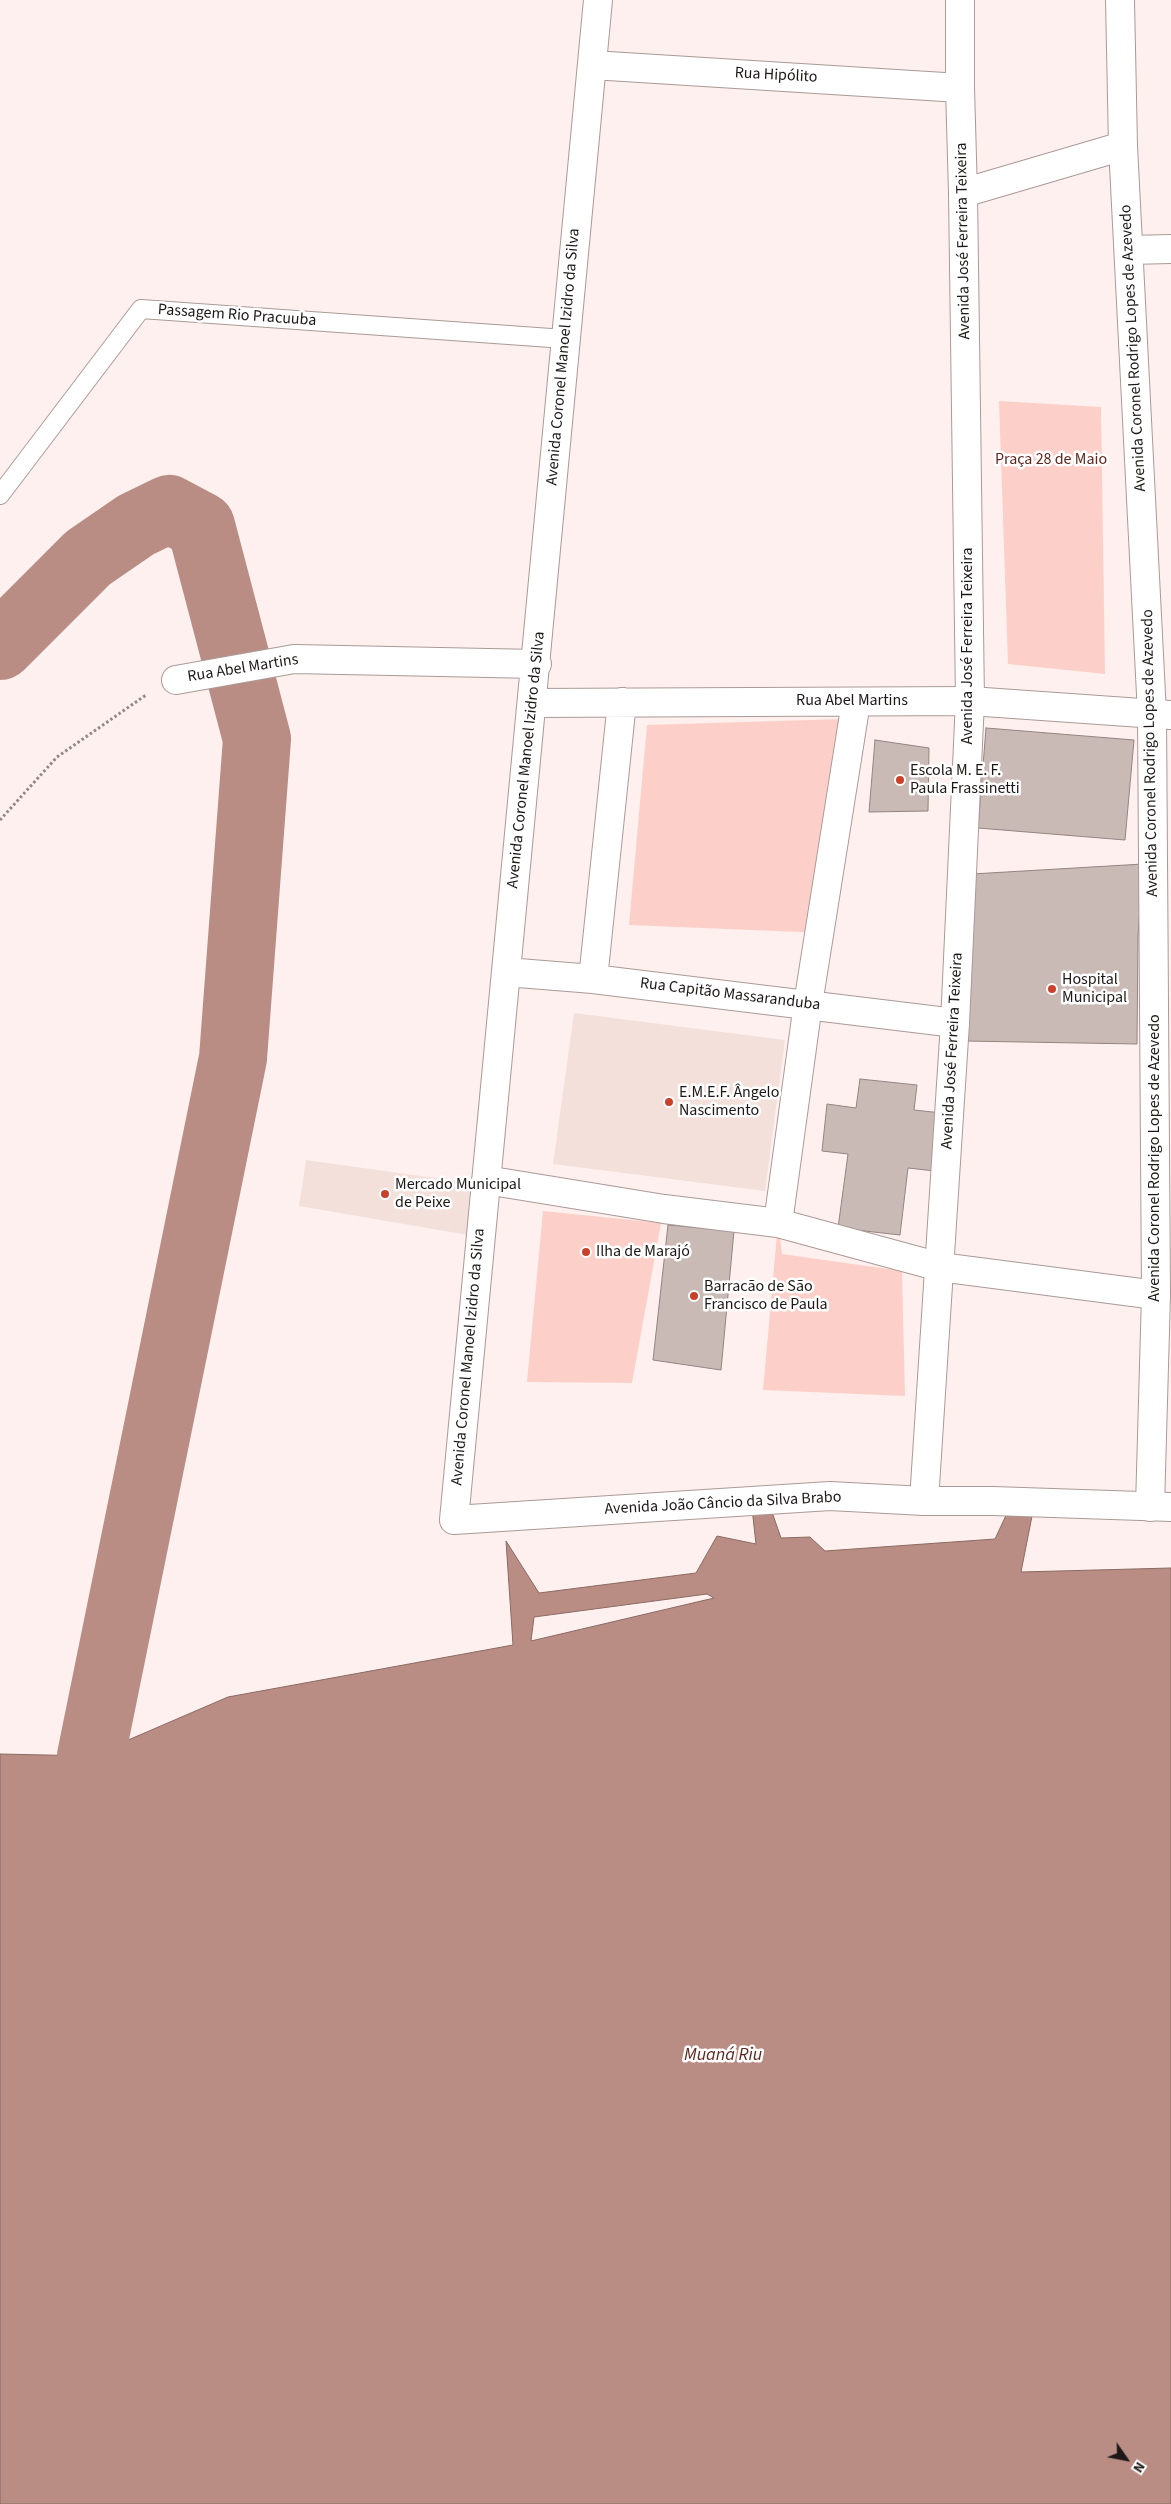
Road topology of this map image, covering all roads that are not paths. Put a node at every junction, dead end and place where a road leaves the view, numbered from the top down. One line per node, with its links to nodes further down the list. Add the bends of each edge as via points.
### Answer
1 (598, 0): 4 (street, Avenida Coronel Manoel Izidro da Silva)
2 (960, 0): 5 (street, Avenida José Ferreira Teixeira)
3 (1120, 0): 6 (street, Avenida Coronel Rodrigo Lopes de Azevedo)
4 (592, 65): 5 (street, Rua Hipólito); 10 (street, Avenida Coronel Manoel Izidro da Silva)
5 (960, 88): 7 (street, Avenida José Ferreira Teixeira)
6 (1123, 146): 7 (street); 9 (street, Avenida Coronel Rodrigo Lopes de Azevedo)
7 (964, 193): 14 (street, Avenida José Ferreira Teixeira)
8 (1171, 249): 9 (street)
9 (1128, 250): 18 (street, Avenida Coronel Rodrigo Lopes de Azevedo)
10 (565, 339): 11 (lane, Passagem Rio Pracuuba, via 142,309); 12 (street, Avenida Coronel Manoel Izidro da Silva)
11 (0, 495)
12 (537, 664): 13 (street, Rua Abel Martins, via 294,659); 17 (street, Avenida Coronel Manoel Izidro da Silva)
13 (176, 680)
14 (970, 701): 16 (street, Rua Abel Martins); 18 (street, Rua Abel Martins); 22 (street, Avenida José Ferreira Teixeira)
15 (622, 702): 16 (street, Rua Abel Martins); 17 (street, Rua Abel Martins); 20 (street)
16 (856, 702): 21 (street)
17 (533, 703): 19 (street, Avenida Coronel Manoel Izidro da Silva)
18 (1162, 714): 23 (street, Avenida Coronel Rodrigo Lopes de Azevedo)
19 (506, 972): 20 (street, Rua Capitão Massaranduba); 24 (street, Avenida Coronel Manoel Izidro da Silva)
20 (593, 979): 21 (street, Rua Capitão Massaranduba)
21 (808, 1004): 22 (street, Rua Capitão Massaranduba); 25 (street)
22 (955, 1023): 26 (street, Avenida José Ferreira Teixeira)
23 (1163, 1033): 27 (street, Avenida Coronel Rodrigo Lopes de Azevedo)
24 (486, 1180): 25 (street); 28 (street, Avenida Coronel Manoel Izidro da Silva, via 454,1520)
25 (778, 1223): 26 (street)
26 (940, 1267): 27 (street); 28 (street, Avenida José Ferreira Teixeira)
27 (1156, 1295): 29 (street, Avenida Coronel Rodrigo Lopes de Azevedo)
28 (924, 1502): 29 (street)
29 (1160, 1507)

